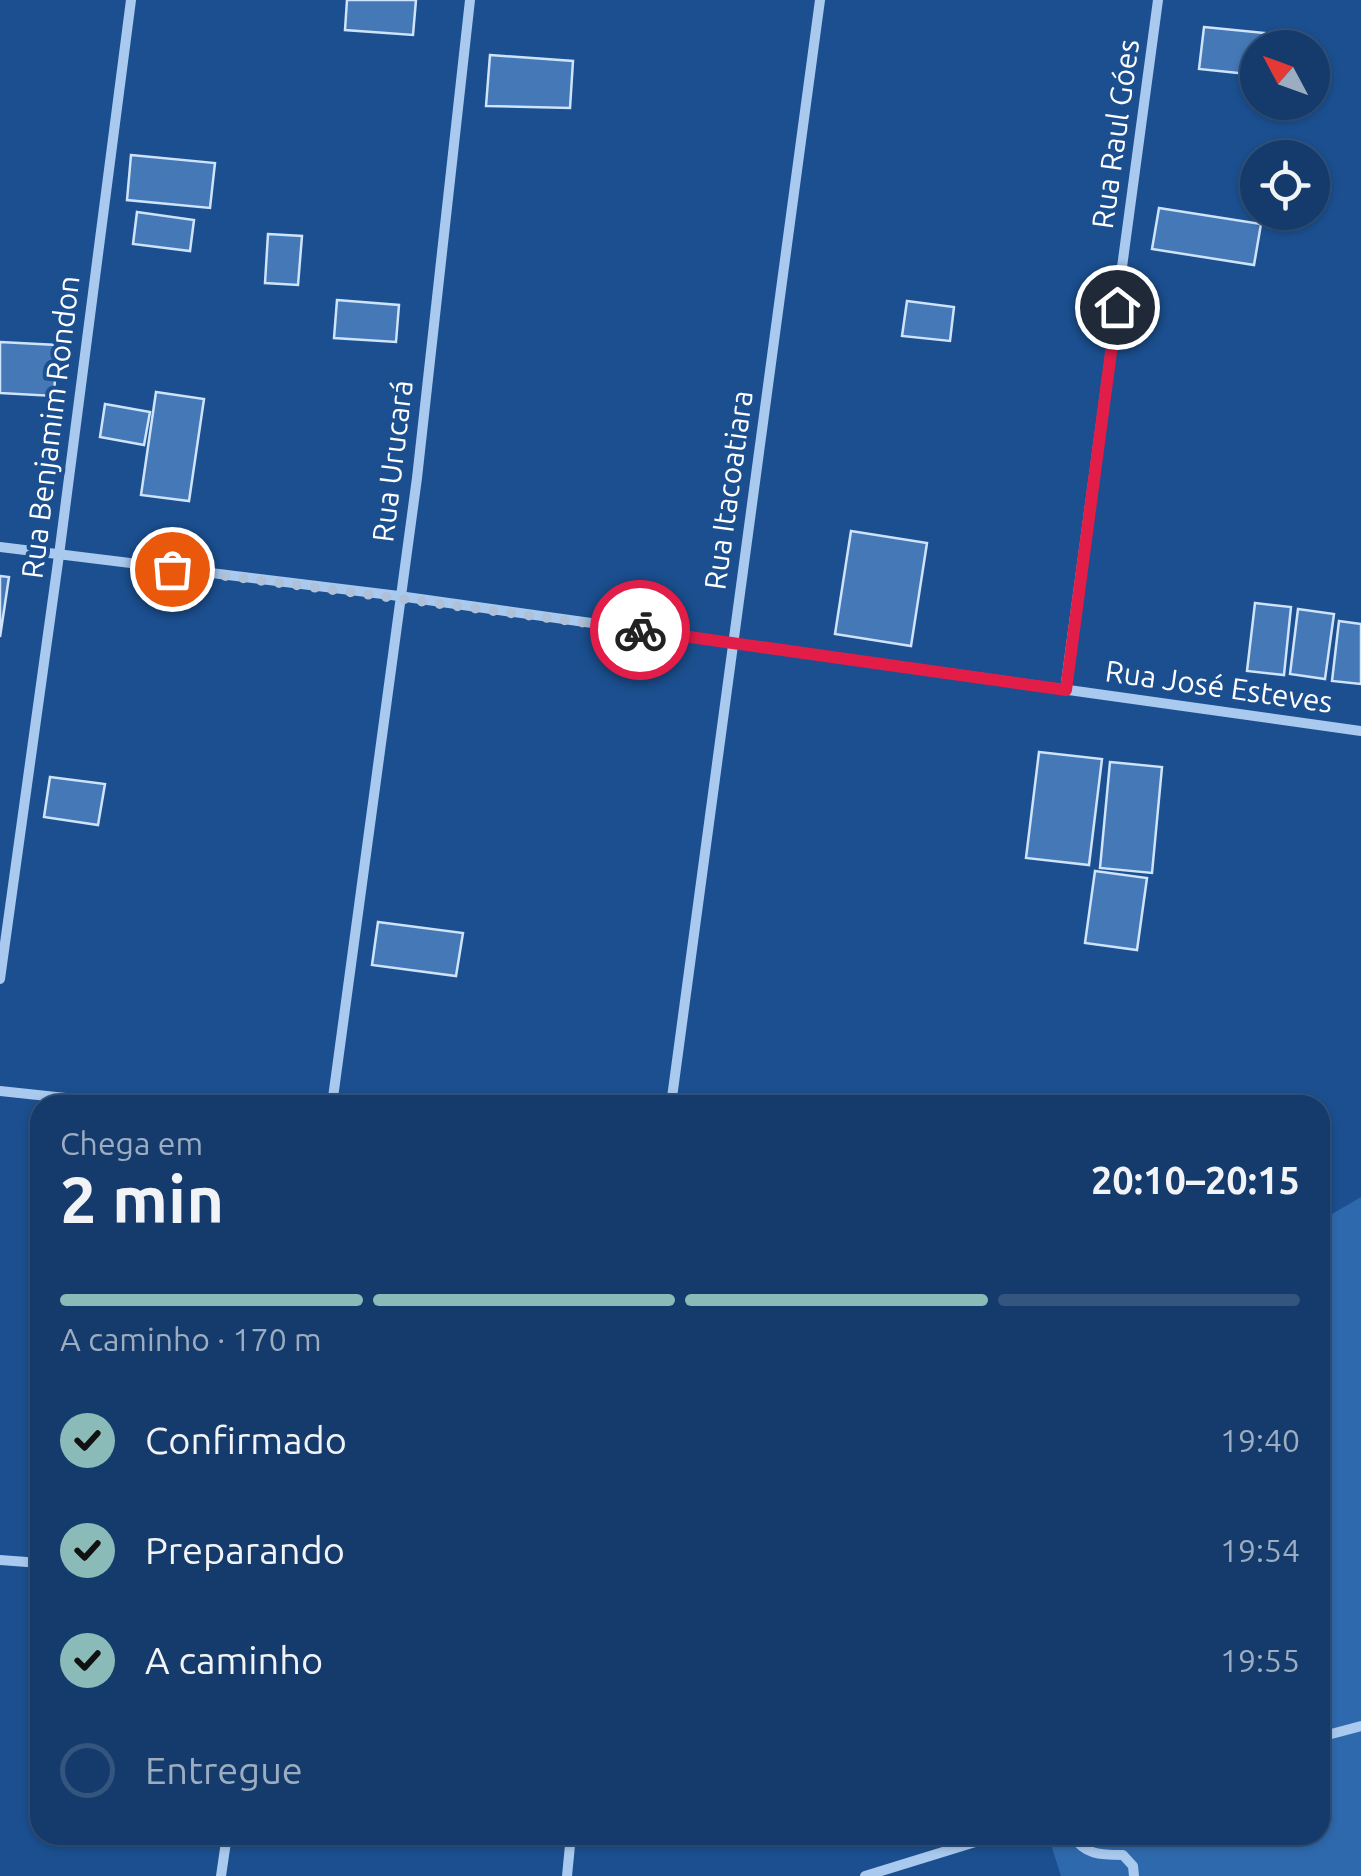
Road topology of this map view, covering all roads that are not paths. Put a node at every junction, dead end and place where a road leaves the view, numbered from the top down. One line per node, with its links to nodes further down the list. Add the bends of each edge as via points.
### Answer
1 (131, 0): 6 (street, Rua Benjamim Rondon)
2 (470, 0): 7 (street, Rua Urucará)
3 (820, 0): 8 (street, Rua Itacoatiara)
4 (1158, 0): 9 (street, Rua Raul Góes)
5 (0, 547): 6 (street, Rua José Esteves)
6 (59, 556): 7 (street, Rua José Esteves); 11 (street, Rua Benjamim Rondon)
7 (399, 596): 8 (street, Rua José Esteves); 14 (street, Rua Urucará)
8 (733, 642): 9 (street, Rua José Esteves); 15 (street, Rua Itacoatiara)
9 (1066, 690): 10 (street, Rua José Esteves)
10 (1361, 731)
11 (0, 979)
12 (0, 1091): 13 (street)
13 (38, 1095)
14 (333, 1095)
15 (672, 1095)
16 (0, 1560): 17 (street)
17 (30, 1562)
18 (1361, 1726): 19 (street)
19 (1330, 1734)
20 (226, 1845): 24 (street)
21 (570, 1845): 25 (street)
22 (965, 1845): 26 (street)
23 (1077, 1845): 27 (street, via 1091,1854 1123,1855)
24 (221, 1876)
25 (567, 1876)
26 (864, 1876)
27 (1134, 1876)

